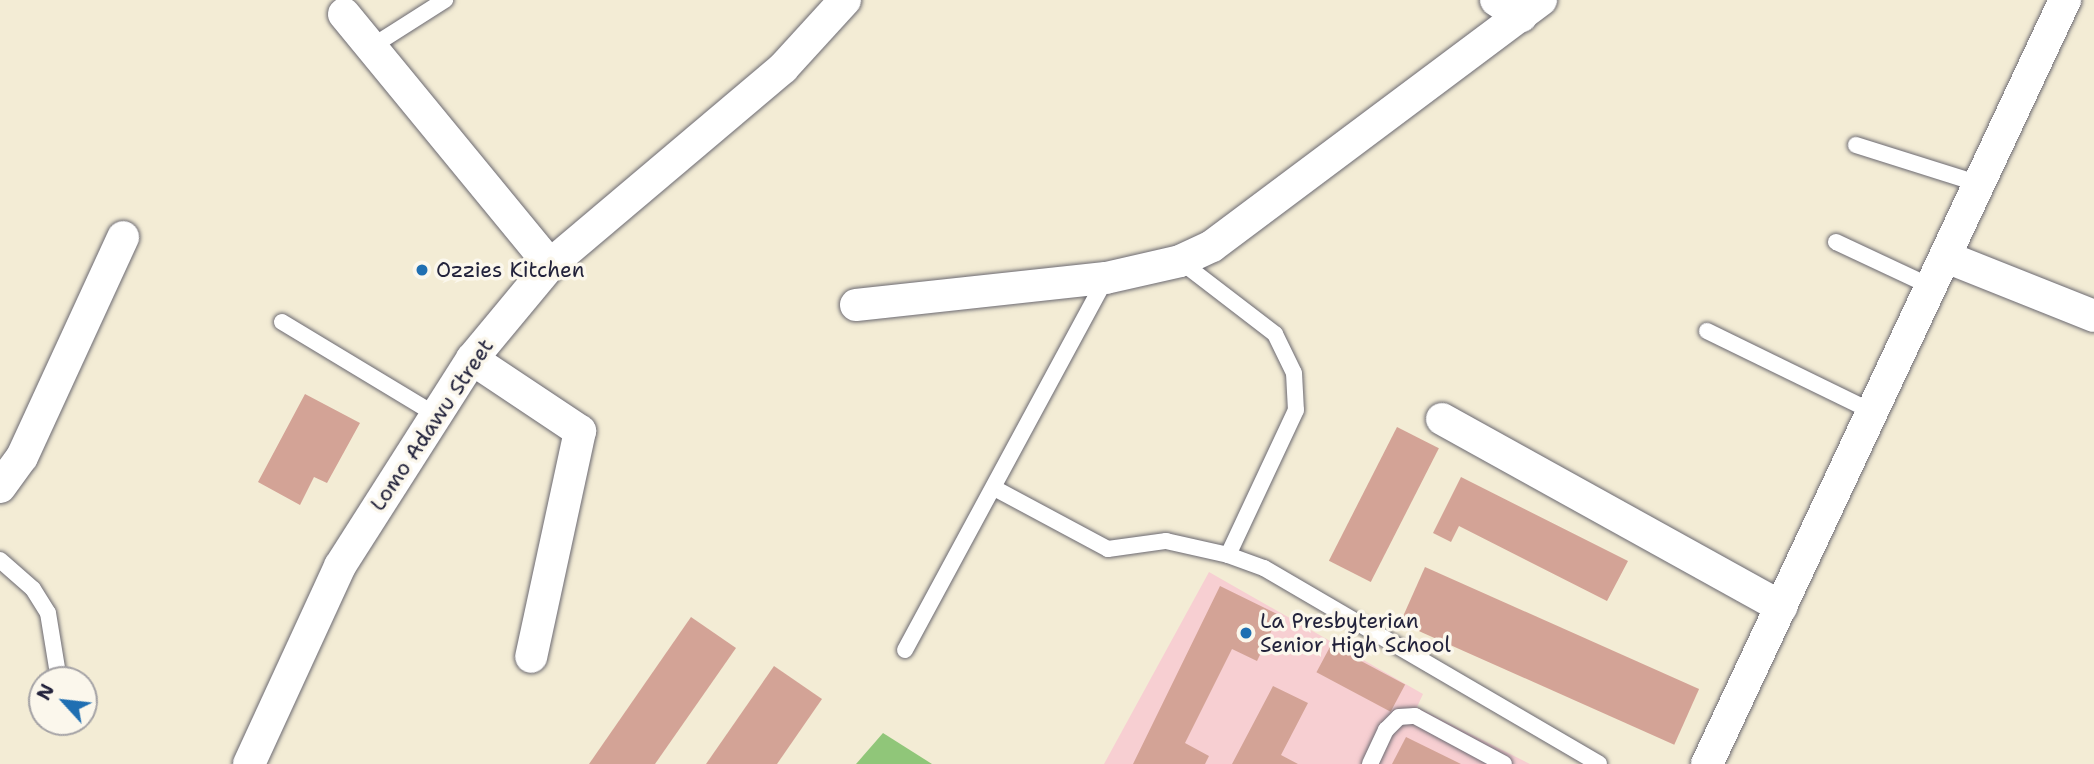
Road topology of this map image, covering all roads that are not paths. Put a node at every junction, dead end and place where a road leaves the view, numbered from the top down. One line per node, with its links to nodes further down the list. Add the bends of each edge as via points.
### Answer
1 (445, 0): 6 (lane)
2 (845, 0): 13 (street, Lomo Adawu Street, via 783,68)
3 (2065, 0): 8 (street)
4 (1519, 5): 12 (street, via 1212,246)
5 (344, 14): 6 (street)
6 (371, 47): 13 (street)
7 (1856, 145): 8 (lane)
8 (1980, 184): 11 (street)
9 (123, 237): 24 (street, via 22,457)
10 (1836, 242): 15 (lane)
11 (1946, 257): 15 (street); 17 (street)
12 (1180, 261): 14 (street); 26 (lane, via 1275,334 1294,373 1296,410)
13 (550, 265): 20 (street, Lomo Adawu Street)
14 (1107, 278): 16 (street); 25 (lane)
15 (1932, 287): 21 (street)
16 (856, 304)
17 (2094, 316)
18 (282, 323): 22 (lane)
19 (1707, 331): 21 (lane)
20 (472, 359): 22 (street, Lomo Adawu Street); 30 (street, via 574,421 580,431)
21 (1873, 412): 28 (street)
22 (436, 415): 32 (street, Lomo Adawu Street, via 340,566)
23 (1441, 419): 28 (street)
24 (0, 486)
25 (996, 489): 26 (lane, via 1108,549 1166,541); 29 (lane)
26 (1227, 555): 35 (lane, via 1264,568)
27 (0, 560): 31 (lane, via 33,589 48,613)
28 (1781, 607): 36 (street)
29 (905, 650)
30 (531, 657)
31 (57, 666)
32 (249, 764)
33 (1370, 764): 34 (lane, via 1386,730 1399,717 1415,716)
34 (1504, 764)
35 (1600, 764)
36 (1707, 764)

